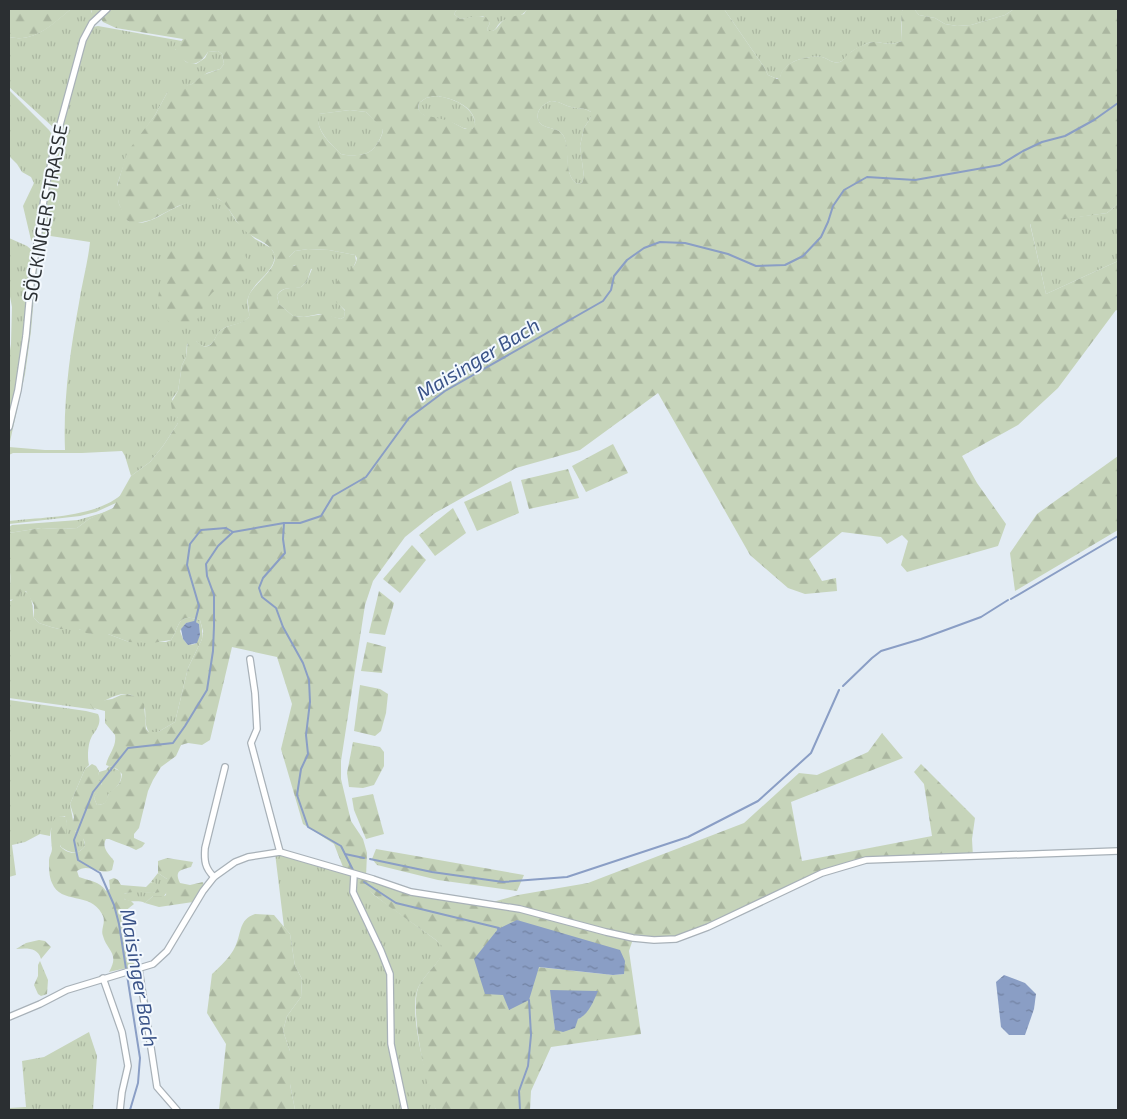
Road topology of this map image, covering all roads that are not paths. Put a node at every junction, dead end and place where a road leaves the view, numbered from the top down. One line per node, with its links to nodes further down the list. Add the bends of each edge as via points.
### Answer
1 (107, 9): 2 (street, SÖCKINGER STRASSE, via 82,40 58,132 46,186 18,390)
2 (9, 427)
3 (250, 659): 6 (street, via 256,693 257,729 251,743)
4 (225, 767): 8 (street, via 205,848 204,861)
5 (1118, 851): 7 (street, via 866,860 822,873 700,930 676,939 654,940 606,932 520,909 411,892)
6 (280, 852): 7 (street); 8 (street, via 248,857)
7 (354, 875): 14 (street, via 354,892 390,974 391,1044)
8 (214, 877): 9 (street, via 168,950 153,964)
9 (136, 969): 10 (street); 13 (street, via 157,1087)
10 (103, 978): 11 (street, via 67,990); 12 (street, via 122,1032 128,1066)
11 (9, 1017)
12 (120, 1110)
13 (177, 1110)
14 (405, 1110)

